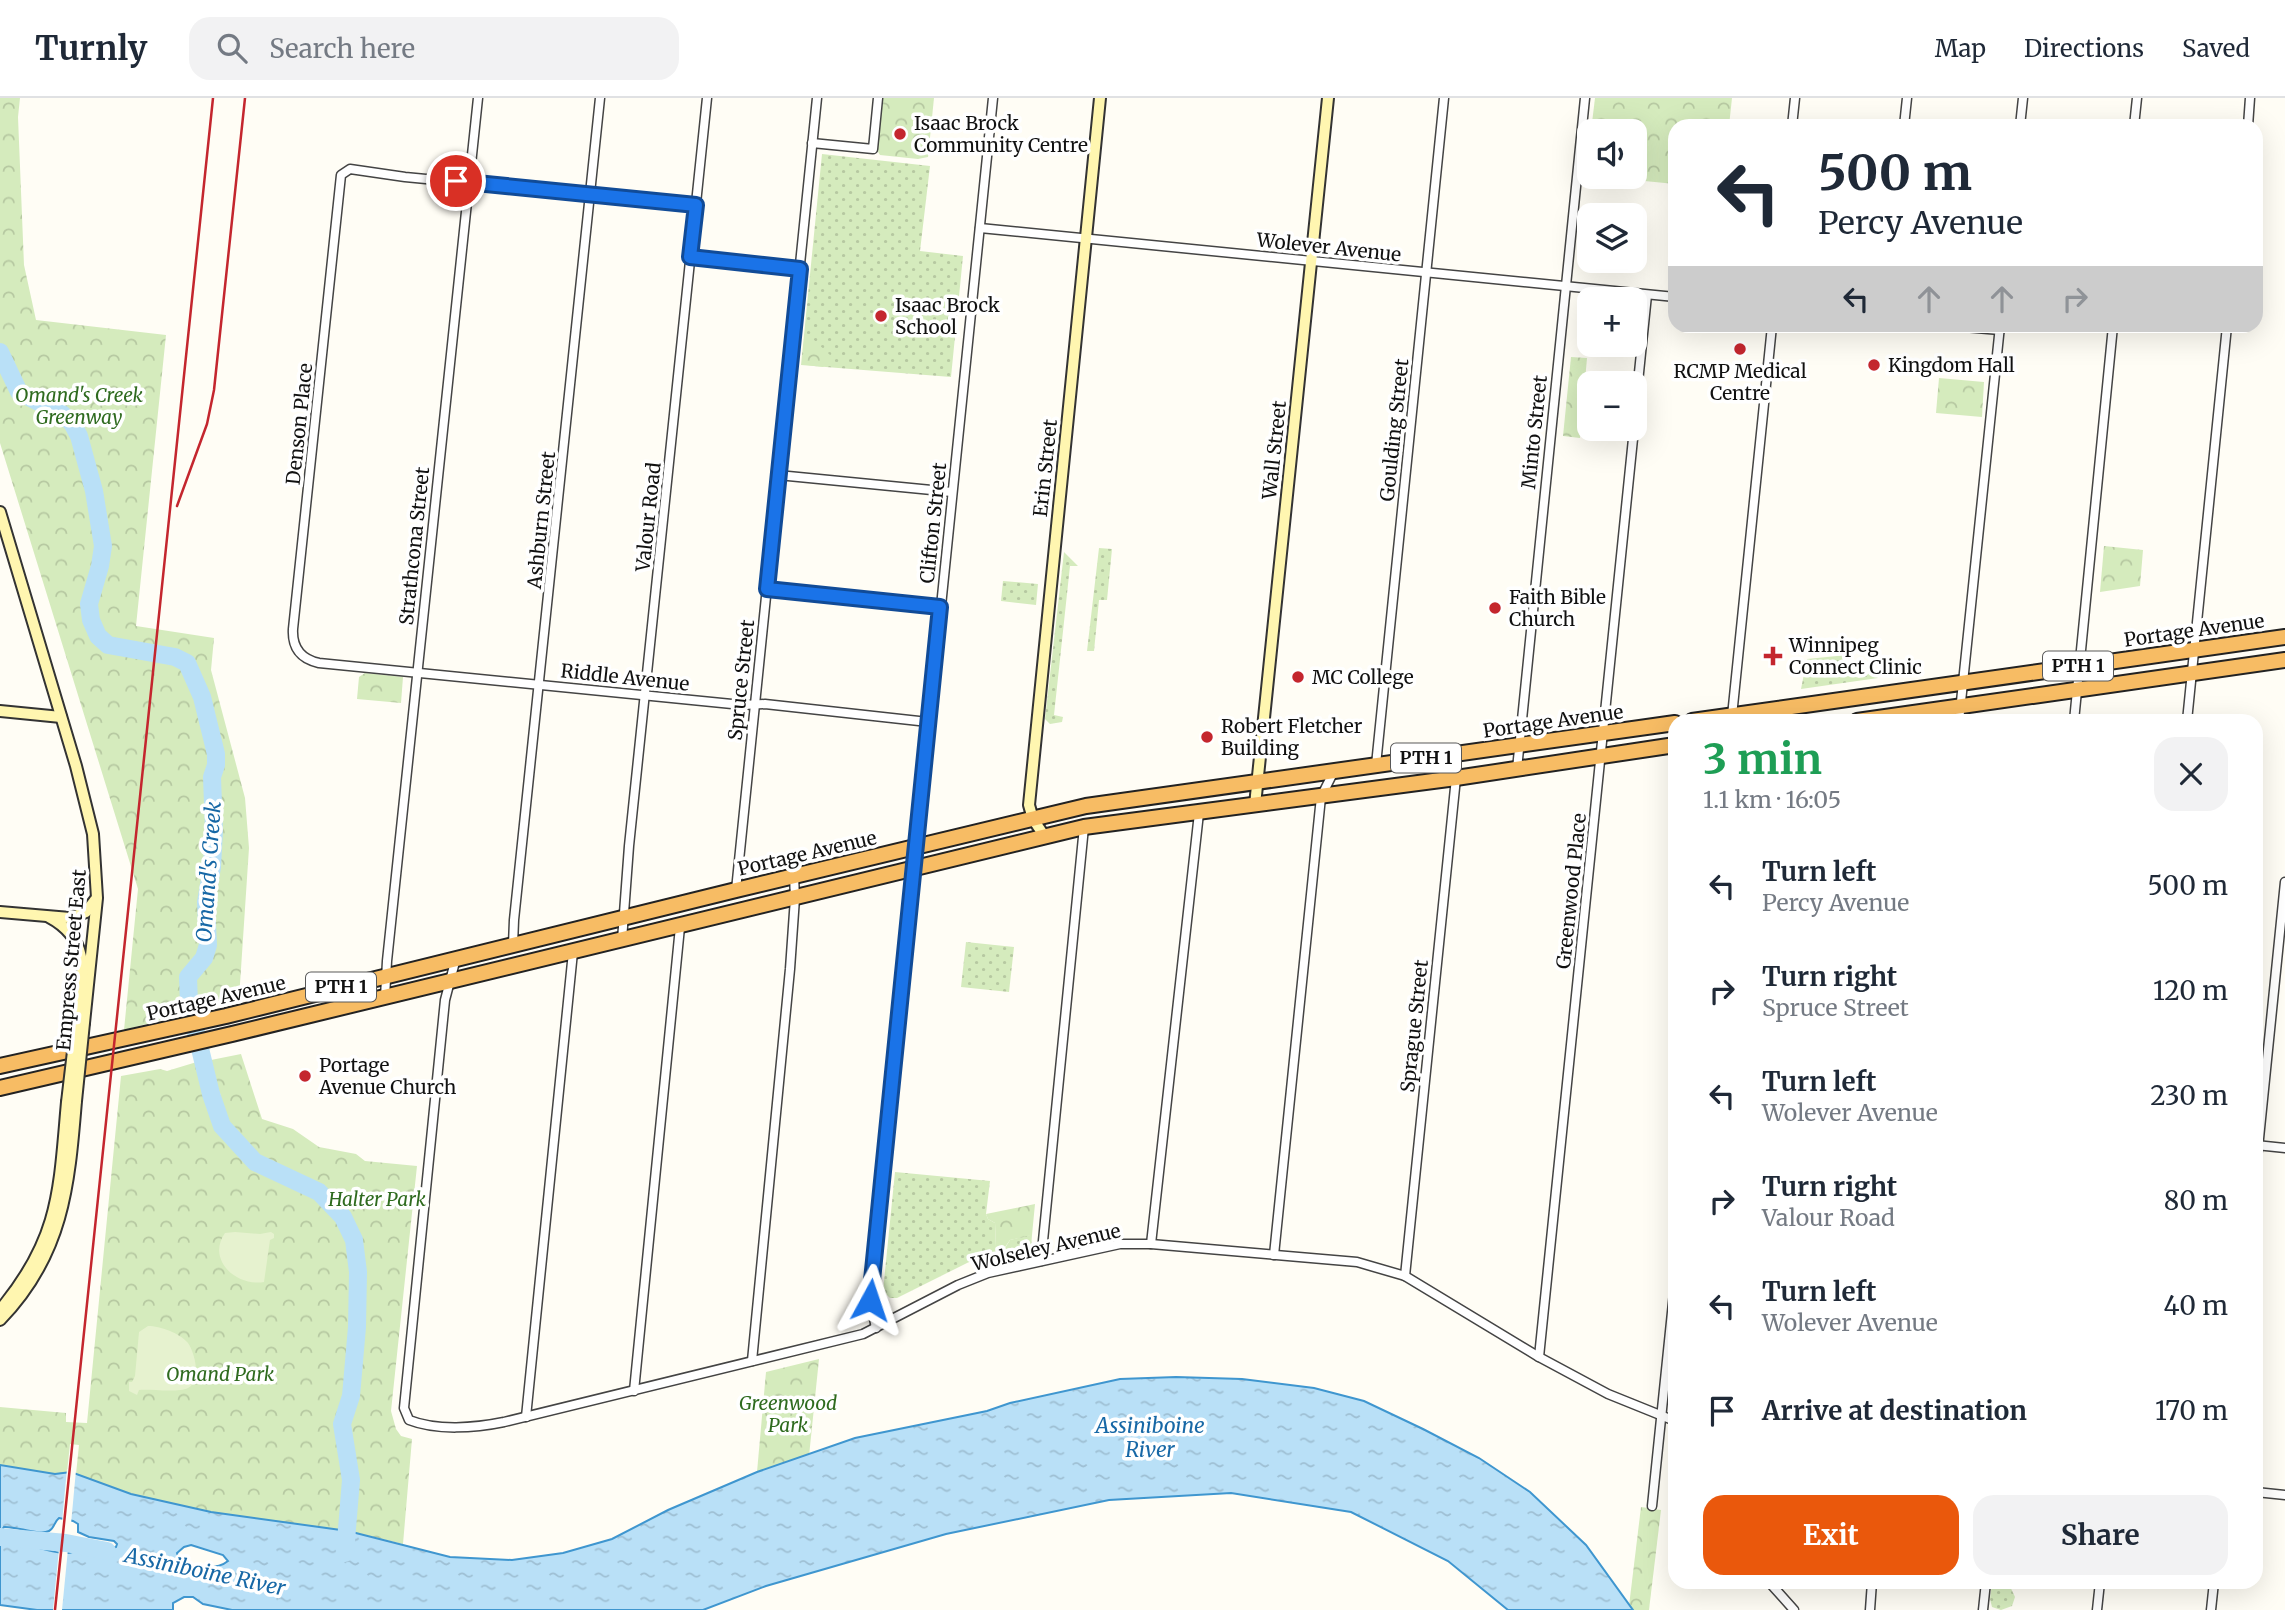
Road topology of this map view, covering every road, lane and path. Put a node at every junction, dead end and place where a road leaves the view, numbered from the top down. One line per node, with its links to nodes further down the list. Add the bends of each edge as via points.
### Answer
1 (478, 98): 22 (street, Strathcona Street)
2 (600, 98): 23 (street, Ashburn Street)
3 (706, 98): 24 (street, Valour Road)
4 (817, 98): 21 (street, Spruce Street)
5 (878, 98): 21 (street, via 873,149)
6 (993, 98): 25 (street, Clifton Street)
7 (1100, 98): 26 (main road, Erin Street)
8 (1328, 98): 28 (main road, Wall Street)
9 (1444, 98): 30 (street, Goulding Street)
10 (1585, 98): 31 (street, Minto Street)
11 (1795, 98): 16 (street)
12 (1907, 98): 17 (street)
13 (2023, 98): 18 (street)
14 (2137, 98): 19 (street)
15 (2250, 98): 20 (street)
16 (1793, 119)
17 (1905, 119)
18 (2021, 119)
19 (2135, 119)
20 (2248, 119)
21 (812, 143): 29 (street, Spruce Street)
22 (469, 183): 23 (street); 48 (street, Denson Place, via 350,169 341,175 293,629 299,653); 50 (street, Strathcona Street)
23 (591, 195): 24 (street); 53 (street, Ashburn Street)
24 (696, 205): 27 (street, Valour Road)
25 (980, 228): 26 (street, Wolever Avenue); 41 (street, Clifton Street)
26 (1086, 238): 28 (street, Wolever Avenue); 78 (main road, Erin Street, via 1028,805)
27 (690, 257): 29 (street); 55 (street, Valour Road)
28 (1311, 261): 30 (street, Wolever Avenue); 74 (main road, Wall Street)
29 (800, 269): 40 (street, Spruce Street)
30 (1426, 272): 31 (street, Wolever Avenue); 70 (street, Goulding Street)
31 (1564, 286): 32 (street, Wolever Avenue); 67 (street, Minto Street)
32 (1577, 287)
33 (1647, 295): 34 (street, Wolever Avenue)
34 (1668, 297)
35 (1771, 333): 58 (street)
36 (1999, 333): 52 (street)
37 (2112, 333): 49 (street)
38 (2226, 333): 46 (street)
39 (1633, 441): 66 (street, Greenwood Place)
40 (778, 475): 41 (street); 43 (street, Spruce Street)
41 (952, 492): 44 (street, Clifton Street)
42 (0, 512): 63 (main road, Empress Street East)
43 (767, 589): 44 (street); 56 (street, Spruce Street)
44 (940, 607): 64 (street, Clifton Street)
45 (2285, 637): 46 (highway, Portage Avenue / PTH 1)
46 (2194, 650): 49 (highway, Portage Avenue / PTH 1); 51 (street)
47 (2285, 660): 51 (highway, PTH 1)
48 (319, 663): 50 (street, Riddle Avenue)
49 (2078, 666): 52 (highway, Portage Avenue / PTH 1); 54 (street)
50 (416, 673): 53 (street, Riddle Avenue); 96 (street, Strathcona Street)
51 (2192, 673): 54 (highway, PTH 1); 62 (street)
52 (1963, 683): 59 (highway, Portage Avenue / PTH 1); 60 (street)
53 (540, 685): 55 (street, Riddle Avenue); 93 (street, Ashburn Street)
54 (2076, 689): 60 (highway, PTH 1); 61 (street)
55 (646, 695): 56 (street, Riddle Avenue); 90 (street, Valour Road)
56 (754, 704): 64 (street, Riddle Avenue); 85 (street, Spruce Street)
57 (0, 712): 63 (main road)
58 (1732, 714)
59 (1758, 714)
60 (1960, 714)
61 (2074, 714)
62 (2188, 714)
63 (61, 717): 86 (main road, Empress Street East, via 93,834)
64 (928, 722): 81 (street, Clifton Street)
65 (1668, 724): 66 (highway, Portage Avenue / PTH 1)
66 (1604, 733): 67 (highway, Portage Avenue / PTH 1); 69 (street, Greenwood Place)
67 (1519, 746): 70 (highway, Portage Avenue / PTH 1); 71 (street, Minto Street)
68 (1668, 746): 69 (highway, Portage Avenue / PTH 1)
69 (1601, 755): 71 (highway, Portage Avenue / PTH 1); 114 (street, Greenwood Place)
70 (1376, 765): 72 (highway, Portage Avenue / PTH 1)
71 (1517, 769): 73 (highway, Portage Avenue / PTH 1)
72 (1334, 771): 74 (highway, Portage Avenue / PTH 1); 75 (street)
73 (1456, 778): 75 (highway, Portage Avenue / PTH 1); 109 (street, Sprague Street)
74 (1257, 783): 76 (main road, Wall Street); 78 (highway, Portage Avenue / PTH 1, via 1086,806)
75 (1321, 797): 76 (highway, Portage Avenue / PTH 1); 107 (street)
76 (1255, 805): 77 (highway, Portage Avenue / PTH 1)
77 (1199, 813): 79 (highway, Portage Avenue / PTH 1); 106 (street)
78 (1033, 819): 80 (main road, Erin Street); 81 (highway, Portage Avenue / PTH 1)
79 (1084, 827): 80 (highway, Portage Avenue / PTH 1); 108 (street)
80 (1045, 837): 82 (highway, Portage Avenue / PTH 1)
81 (916, 847): 82 (street, Clifton Street); 83 (highway, Portage Avenue / PTH 1)
82 (914, 869): 87 (highway, Portage Avenue / PTH 1); 112 (street, Clifton Street, via 870,1300)
83 (794, 876): 85 (highway, Portage Avenue / PTH 1); 87 (street)
84 (2285, 882): 102 (street)
85 (736, 890): 90 (highway, Portage Avenue / PTH 1)
86 (97, 898): 89 (main road, via 82,915); 99 (main road, Empress Street East)
87 (795, 898): 91 (highway, Portage Avenue / PTH 1); 115 (street)
88 (0, 912): 89 (main road)
89 (49, 917): 99 (main road, Empress Street East, via 73,936 82,956)
90 (623, 919): 92 (street, Valour Road); 93 (highway, Portage Avenue / PTH 1)
91 (680, 926): 92 (highway, Portage Avenue / PTH 1); 116 (street)
92 (622, 940): 94 (highway, Portage Avenue / PTH 1)
93 (513, 945): 95 (highway, Portage Avenue / PTH 1)
94 (573, 952): 97 (highway, Portage Avenue / PTH 1); 118 (street)
95 (456, 958): 96 (highway, Portage Avenue / PTH 1); 97 (street)
96 (386, 975): 98 (street, Strathcona Street); 100 (highway, Portage Avenue / PTH 1)
97 (451, 981): 98 (highway, Portage Avenue / PTH 1); 118 (street, Wolseley Avenue, via 445,1000 404,1408 409,1420 422,1424 470,1426)
98 (385, 997): 101 (highway, Portage Avenue / PTH 1)
99 (80, 1024): 103 (main road, Empress Street East, bridge)
100 (0, 1066)
101 (0, 1088)
102 (2263, 1089)
103 (71, 1102): 110 (main road, Empress Street East, via 50,1227 37,1260); 111 (main road, Empress Street East, via 66,1196 56,1233 39,1271)
104 (2263, 1146): 105 (street)
105 (2285, 1148)
106 (1151, 1244): 107 (street, Wolseley Avenue); 108 (street, Wolseley Avenue, via 1120,1244)
107 (1274, 1255): 109 (street, Wolseley Avenue, via 1357,1262)
108 (1041, 1261): 112 (street, Wolseley Avenue, via 978,1277)
109 (1405, 1276): 114 (street, Wolseley Avenue)
110 (0, 1310)
111 (0, 1320)
112 (876, 1328): 115 (street, Wolseley Avenue)
113 (1668, 1350): 117 (street)
114 (1539, 1357): 117 (street, Wolseley Avenue)
115 (752, 1361): 116 (street, Wolseley Avenue)
116 (634, 1391): 118 (street, Wolseley Avenue)
117 (1661, 1416): 119 (street, Wolseley Avenue); 122 (street)
118 (526, 1417)
119 (1668, 1418)
120 (2263, 1493): 121 (street)
121 (2285, 1495)
122 (1652, 1506)
123 (1775, 1589): 128 (street)
124 (1872, 1589): 129 (street)
125 (1985, 1589): 130 (street)
126 (2098, 1589): 131 (street)
127 (2213, 1589): 132 (street)
128 (1794, 1610)
129 (1870, 1610)
130 (1983, 1610)
131 (2097, 1610)
132 (2211, 1610)

